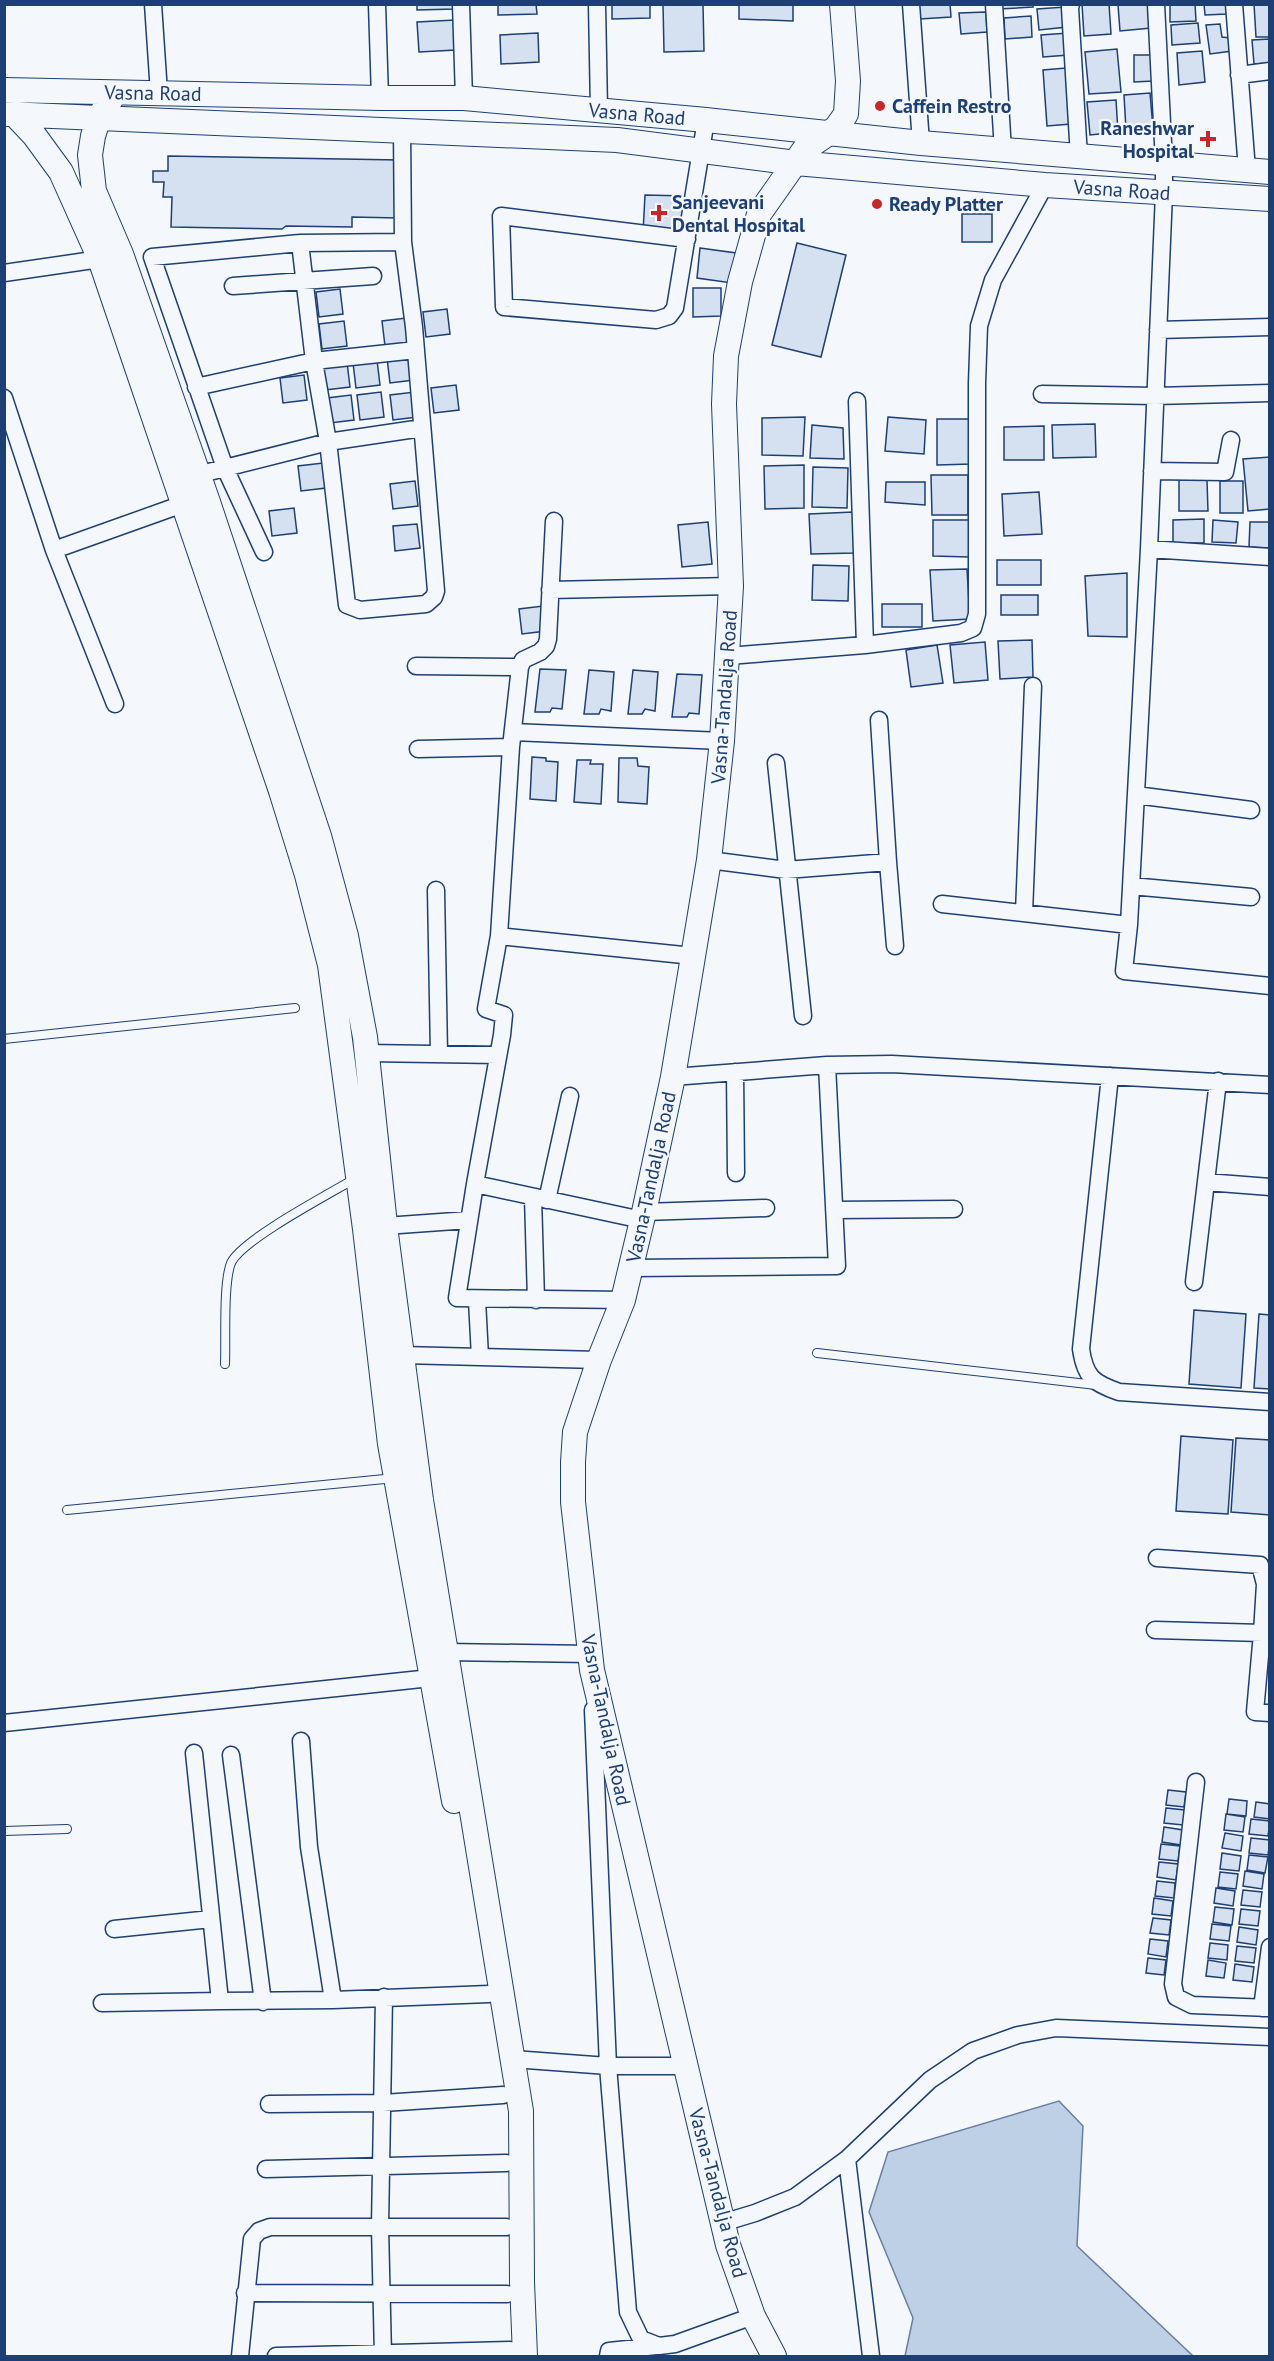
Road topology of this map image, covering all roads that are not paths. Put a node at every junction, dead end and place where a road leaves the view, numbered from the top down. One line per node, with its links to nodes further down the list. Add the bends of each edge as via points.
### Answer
1 (153, 4): 15 (street)
2 (377, 4): 16 (street)
3 (461, 4): 17 (street)
4 (597, 4): 18 (street)
5 (842, 4): 23 (street, Vasna-Tandalja Road, via 848,100 846,114 836,128)
6 (911, 4): 24 (street)
7 (994, 4): 26 (street)
8 (1071, 4): 27 (street)
9 (1156, 4): 29 (street)
10 (1234, 4): 12 (street)
11 (1269, 71): 12 (street)
12 (1239, 75): 30 (street)
13 (4, 90): 14 (street, Vasna Road)
14 (115, 93): 15 (street, Vasna Road); 20 (street)
15 (159, 93): 16 (street, Vasna Road)
16 (380, 98): 17 (street, Vasna Road)
17 (464, 98): 18 (street, Vasna Road)
18 (599, 110): 21 (street, Vasna Road)
19 (9, 114): 20 (street, Vasna Road); 37 (street, via 34,135 61,172)
20 (99, 117): 22 (street, Vasna Road); 57 (street, via 90,155 94,191 121,254)
21 (706, 120): 23 (street, Vasna Road); 25 (street)
22 (402, 131): 25 (street, Vasna Road, via 617,140); 35 (street)
23 (825, 134): 24 (street, Vasna Road); 28 (street, Vasna-Tandalja Road, via 804,150)
24 (921, 143): 26 (street, Vasna Road)
25 (701, 151): 28 (street, Vasna Road); 34 (street)
26 (1003, 151): 27 (street, Vasna Road)
27 (1079, 157): 29 (street, Vasna Road)
28 (795, 163): 31 (street, Vasna Road); 65 (street, Vasna-Tandalja Road, via 759,214 740,282 726,356 724,404)
29 (1164, 163): 30 (street, Vasna Road); 32 (street)
30 (1258, 171)
31 (1045, 185): 32 (street, Vasna Road); 67 (street, via 993,280 979,326 977,614 973,628 961,633)
32 (1164, 193): 33 (street, Vasna Road); 43 (street)
33 (1269, 200)
34 (687, 239): 34 (street, via 501,216 504,307 656,320 669,316 675,308)
35 (403, 242): 36 (street); 44 (street)
36 (300, 243): 40 (street); 46 (street, via 152,257)
37 (100, 259): 38 (street); 58 (street)
38 (4, 273)
39 (373, 276): 40 (street)
40 (305, 280): 41 (street); 45 (street)
41 (233, 286)
42 (1269, 327): 43 (street)
43 (1158, 330): 49 (street)
44 (416, 350): 45 (street); 52 (street)
45 (314, 361): 46 (street); 54 (street)
46 (196, 387): 55 (street)
47 (1269, 393): 49 (street)
48 (1042, 394): 49 (street)
49 (1155, 396): 56 (street)
50 (4, 398): 62 (street)
51 (857, 401): 67 (street)
52 (422, 428): 54 (street); 54 (street, via 436,591 426,604 360,610 347,605)
53 (1231, 440): 56 (street, via 1225,472)
54 (328, 442): 55 (street)
55 (225, 468): 57 (street); 63 (street)
56 (1152, 471): 61 (street)
57 (199, 474): 58 (street); 96 (street, via 319,836 346,936)
58 (176, 482): 59 (street)
59 (183, 504): 62 (street); 107 (street, via 307,876 330,965)
60 (554, 521): 66 (street)
61 (1149, 549): 64 (street); 78 (street)
62 (54, 550): 72 (street)
63 (264, 552)
64 (1269, 557)
65 (731, 586): 66 (street); 68 (street, Vasna-Tandalja Road)
66 (550, 590): 70 (street, via 546,646 523,660)
67 (866, 645): 68 (street)
68 (728, 656): 75 (street, Vasna-Tandalja Road)
69 (416, 666): 70 (street)
70 (520, 667): 74 (street)
71 (1033, 687): 87 (street)
72 (115, 704)
73 (879, 720): 81 (street)
74 (512, 739): 75 (street); 76 (street); 89 (street)
75 (722, 741): 80 (street, Vasna-Tandalja Road)
76 (418, 749)
77 (776, 763): 82 (street)
78 (1136, 795): 79 (street); 83 (street)
79 (1251, 810)
80 (709, 860): 82 (street); 91 (street, Vasna-Tandalja Road)
81 (888, 862): 82 (street); 90 (street)
82 (786, 870): 94 (street)
83 (1131, 886): 85 (street); 88 (street)
84 (436, 890): 97 (street)
85 (1251, 897)
86 (942, 904): 87 (street)
87 (1024, 913): 88 (street)
88 (1129, 925): 92 (street, via 1124,971)
89 (499, 936): 91 (street); 98 (street, via 486,1009 504,1015)
90 (895, 946)
91 (693, 956): 102 (street, Vasna-Tandalja Road)
92 (1269, 986)
93 (295, 1008): 95 (lane)
94 (802, 1016)
95 (4, 1039)
96 (367, 1053): 97 (street); 117 (street)
97 (439, 1054): 98 (street)
98 (498, 1055): 109 (street)
99 (827, 1065): 100 (street); 101 (street, via 950,1066); 114 (street)
100 (735, 1072): 102 (street); 106 (street)
101 (1110, 1076): 103 (street); 128 (street, via 1081,1349 1087,1373)
102 (673, 1077): 115 (street, Vasna-Tandalja Road)
103 (1218, 1081): 104 (street); 108 (street)
104 (1269, 1085)
105 (570, 1096): 111 (street)
106 (736, 1173)
107 (358, 1176): 127 (lane, via 269,1230 232,1262 228,1276); 130 (street)
108 (1206, 1182): 110 (street); 119 (street)
109 (474, 1184): 111 (street); 116 (street)
110 (1269, 1187)
111 (540, 1198): 115 (street); 121 (street)
112 (766, 1208): 115 (street)
113 (954, 1209): 114 (street)
114 (834, 1210): 118 (street, via 837,1266)
115 (643, 1216): 118 (street, Vasna-Tandalja Road)
116 (469, 1220): 117 (street); 120 (street, via 457,1298)
117 (385, 1226): 124 (street)
118 (631, 1268): 122 (street, Vasna-Tandalja Road)
119 (1194, 1282)
120 (477, 1300): 121 (street); 125 (street)
121 (536, 1300): 122 (street)
122 (623, 1300): 126 (street, Vasna-Tandalja Road)
123 (817, 1353): 128 (lane)
124 (402, 1355): 125 (street); 136 (street)
125 (480, 1357): 126 (street)
126 (599, 1360): 137 (street, Vasna-Tandalja Road, via 575,1432 573,1462 573,1502)
127 (225, 1364)
128 (1098, 1385): 129 (street, via 1119,1392)
129 (1269, 1402)
130 (396, 1478): 131 (lane); 138 (street)
131 (67, 1510)
132 (1157, 1558): 133 (street, via 1260,1565)
133 (1267, 1584): 135 (street)
134 (1155, 1630): 135 (street)
135 (1266, 1633): 139 (street, via 1255,1712)
136 (446, 1652): 137 (street); 158 (street)
137 (591, 1662): 159 (street); 160 (street, Vasna-Tandalja Road)
138 (432, 1678): 140 (street); 150 (street)
139 (1269, 1713)
140 (4, 1723)
141 (301, 1741): 152 (street, via 309,1847)
142 (194, 1753): 147 (street)
143 (231, 1755): 154 (street)
144 (1196, 1782): 156 (street, via 1173,1984 1176,1997 1192,2005)
145 (67, 1829): 146 (lane)
146 (4, 1831)
147 (211, 1918): 148 (street); 153 (street)
148 (114, 1929)
149 (1269, 1947): 156 (street)
150 (489, 1994): 151 (street); 158 (street)
151 (384, 1997): 152 (street); 162 (street)
152 (333, 2000): 154 (street)
153 (220, 2001): 154 (street); 155 (street)
154 (263, 2002)
155 (102, 2003)
156 (1266, 2008)
157 (1269, 2037): 164 (street, via 1056,2028 1018,2035 973,2051 930,2080)
158 (506, 2048): 159 (street); 161 (street); 176 (street, via 521,2111 522,2282)
159 (608, 2066): 160 (street); 175 (street, via 628,2312 641,2339)
160 (685, 2066): 168 (street, Vasna-Tandalja Road)
161 (503, 2095): 162 (street); 165 (street)
162 (383, 2103): 163 (street); 166 (street)
163 (269, 2104)
164 (847, 2159): 168 (street, via 795,2196); 182 (street)
165 (506, 2163): 166 (street); 170 (street)
166 (383, 2167): 167 (street); 169 (street)
167 (266, 2169)
168 (722, 2223): 174 (street, Vasna-Tandalja Road)
169 (380, 2227): 170 (street); 171 (street); 172 (street, via 270,2227 259,2231 252,2239)
170 (506, 2227): 173 (street)
171 (382, 2292): 172 (street); 173 (street); 177 (street)
172 (245, 2293): 178 (street)
173 (507, 2294): 176 (street)
174 (753, 2316): 175 (street, via 675,2344); 181 (street, Vasna-Tandalja Road)
175 (658, 2346): 180 (street, via 609,2351)
176 (516, 2354): 177 (street)
177 (383, 2355): 179 (street)
178 (240, 2356)
179 (276, 2356)
180 (608, 2356)
181 (774, 2356)
182 (871, 2356)

